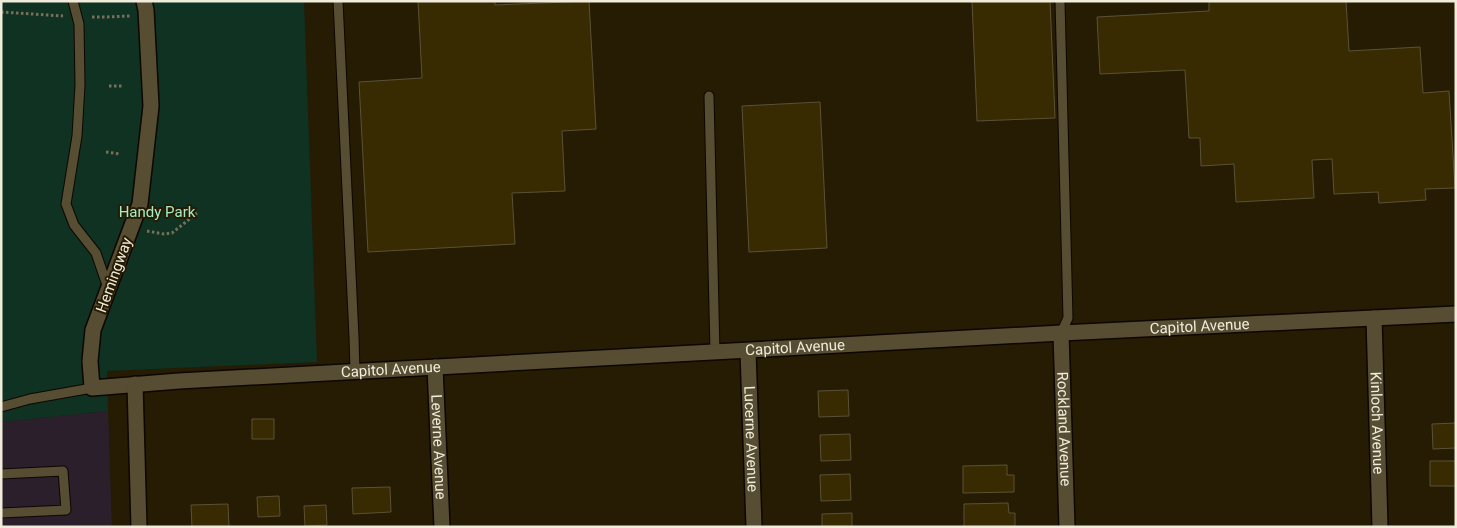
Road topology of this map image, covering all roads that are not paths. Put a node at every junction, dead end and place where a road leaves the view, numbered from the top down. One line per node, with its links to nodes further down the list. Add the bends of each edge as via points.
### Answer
1 (73, 1): 6 (lane, via 79,24 80,85 78,136 66,204 74,225 96,253)
2 (144, 1): 6 (street, Hemingway, via 151,106 140,204)
3 (338, 1): 13 (lane)
4 (1060, 1): 9 (lane, via 1068,318)
5 (709, 96): 11 (lane)
6 (109, 289): 15 (street, Hemingway, via 93,330)
7 (1456, 314): 8 (street, Capitol Avenue)
8 (1374, 318): 9 (street, Capitol Avenue); 23 (street, Kinloch Avenue)
9 (1061, 333): 10 (street, Capitol Avenue); 22 (street, Rockland Avenue)
10 (748, 351): 11 (street, Capitol Avenue); 21 (street, Lucerne Avenue)
11 (715, 352): 12 (street, Capitol Avenue)
12 (435, 367): 13 (street, Capitol Avenue); 20 (street, Leverne Avenue)
13 (355, 372): 14 (street, Capitol Avenue)
14 (135, 384): 15 (street); 19 (street)
15 (92, 388): 16 (lane)
16 (1, 407)
17 (1, 474): 18 (lane, via 63,471 66,510)
18 (1, 513)
19 (139, 527)
20 (442, 527)
21 (754, 527)
22 (1067, 527)
23 (1380, 527)

